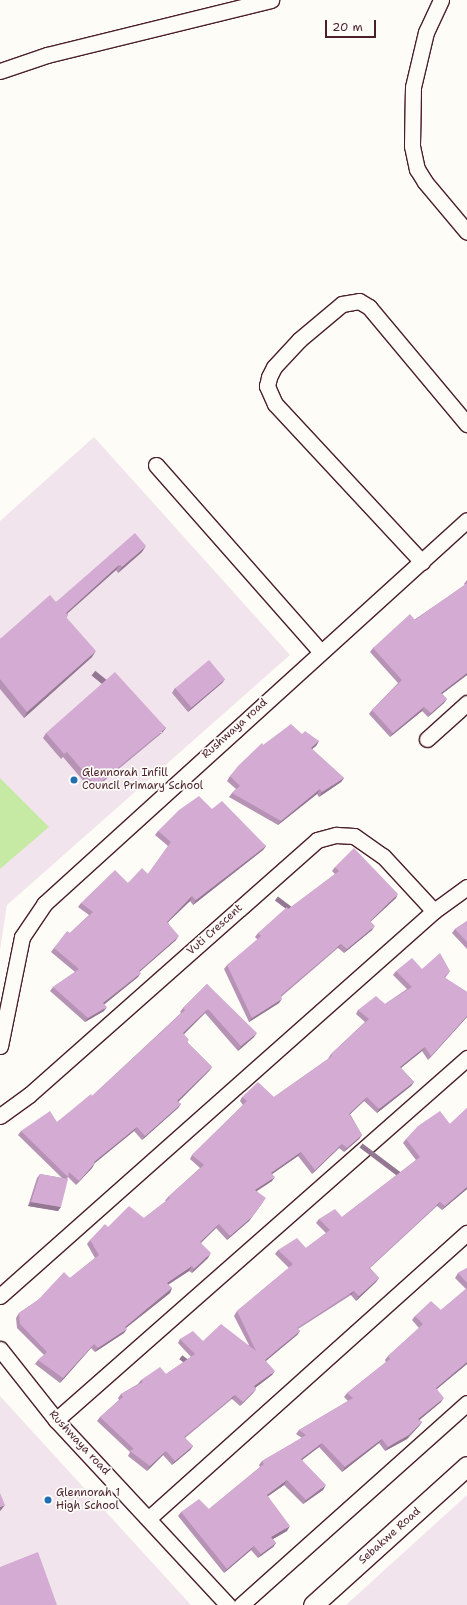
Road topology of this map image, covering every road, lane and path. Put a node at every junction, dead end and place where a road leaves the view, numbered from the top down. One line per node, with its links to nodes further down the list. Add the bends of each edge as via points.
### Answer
1 (271, 0): 3 (street, via 47,55)
2 (441, 0): 4 (street, via 426,32 413,87 412,146 417,169 425,182)
3 (0, 71)
4 (467, 232)
5 (467, 424): 8 (street, via 369,307 359,301 342,304 299,340 274,367 269,377 267,386 275,404)
6 (156, 465): 9 (street)
7 (467, 520): 8 (street, Rushwaya road)
8 (422, 562): 9 (street, Rushwaya road)
9 (320, 651): 14 (street, Rushwaya road, via 44,904 22,937)
10 (467, 703): 11 (street)
11 (426, 739)
12 (467, 887): 13 (street)
13 (434, 911): 16 (street, Vuti Crescent, via 383,856 354,836 336,835 317,840 29,1095); 18 (street)
14 (0, 1046)
15 (467, 1058): 21 (street)
16 (0, 1116)
17 (467, 1233): 23 (street)
18 (0, 1296)
19 (0, 1349): 21 (street, Rushwaya road)
20 (467, 1403): 25 (street)
21 (56, 1420): 23 (street, Rushwaya road)
22 (467, 1466): 26 (street, Sebakwe Road)
23 (149, 1518): 24 (street, Rushwaya road)
24 (228, 1605)
25 (241, 1605)
26 (313, 1605)

